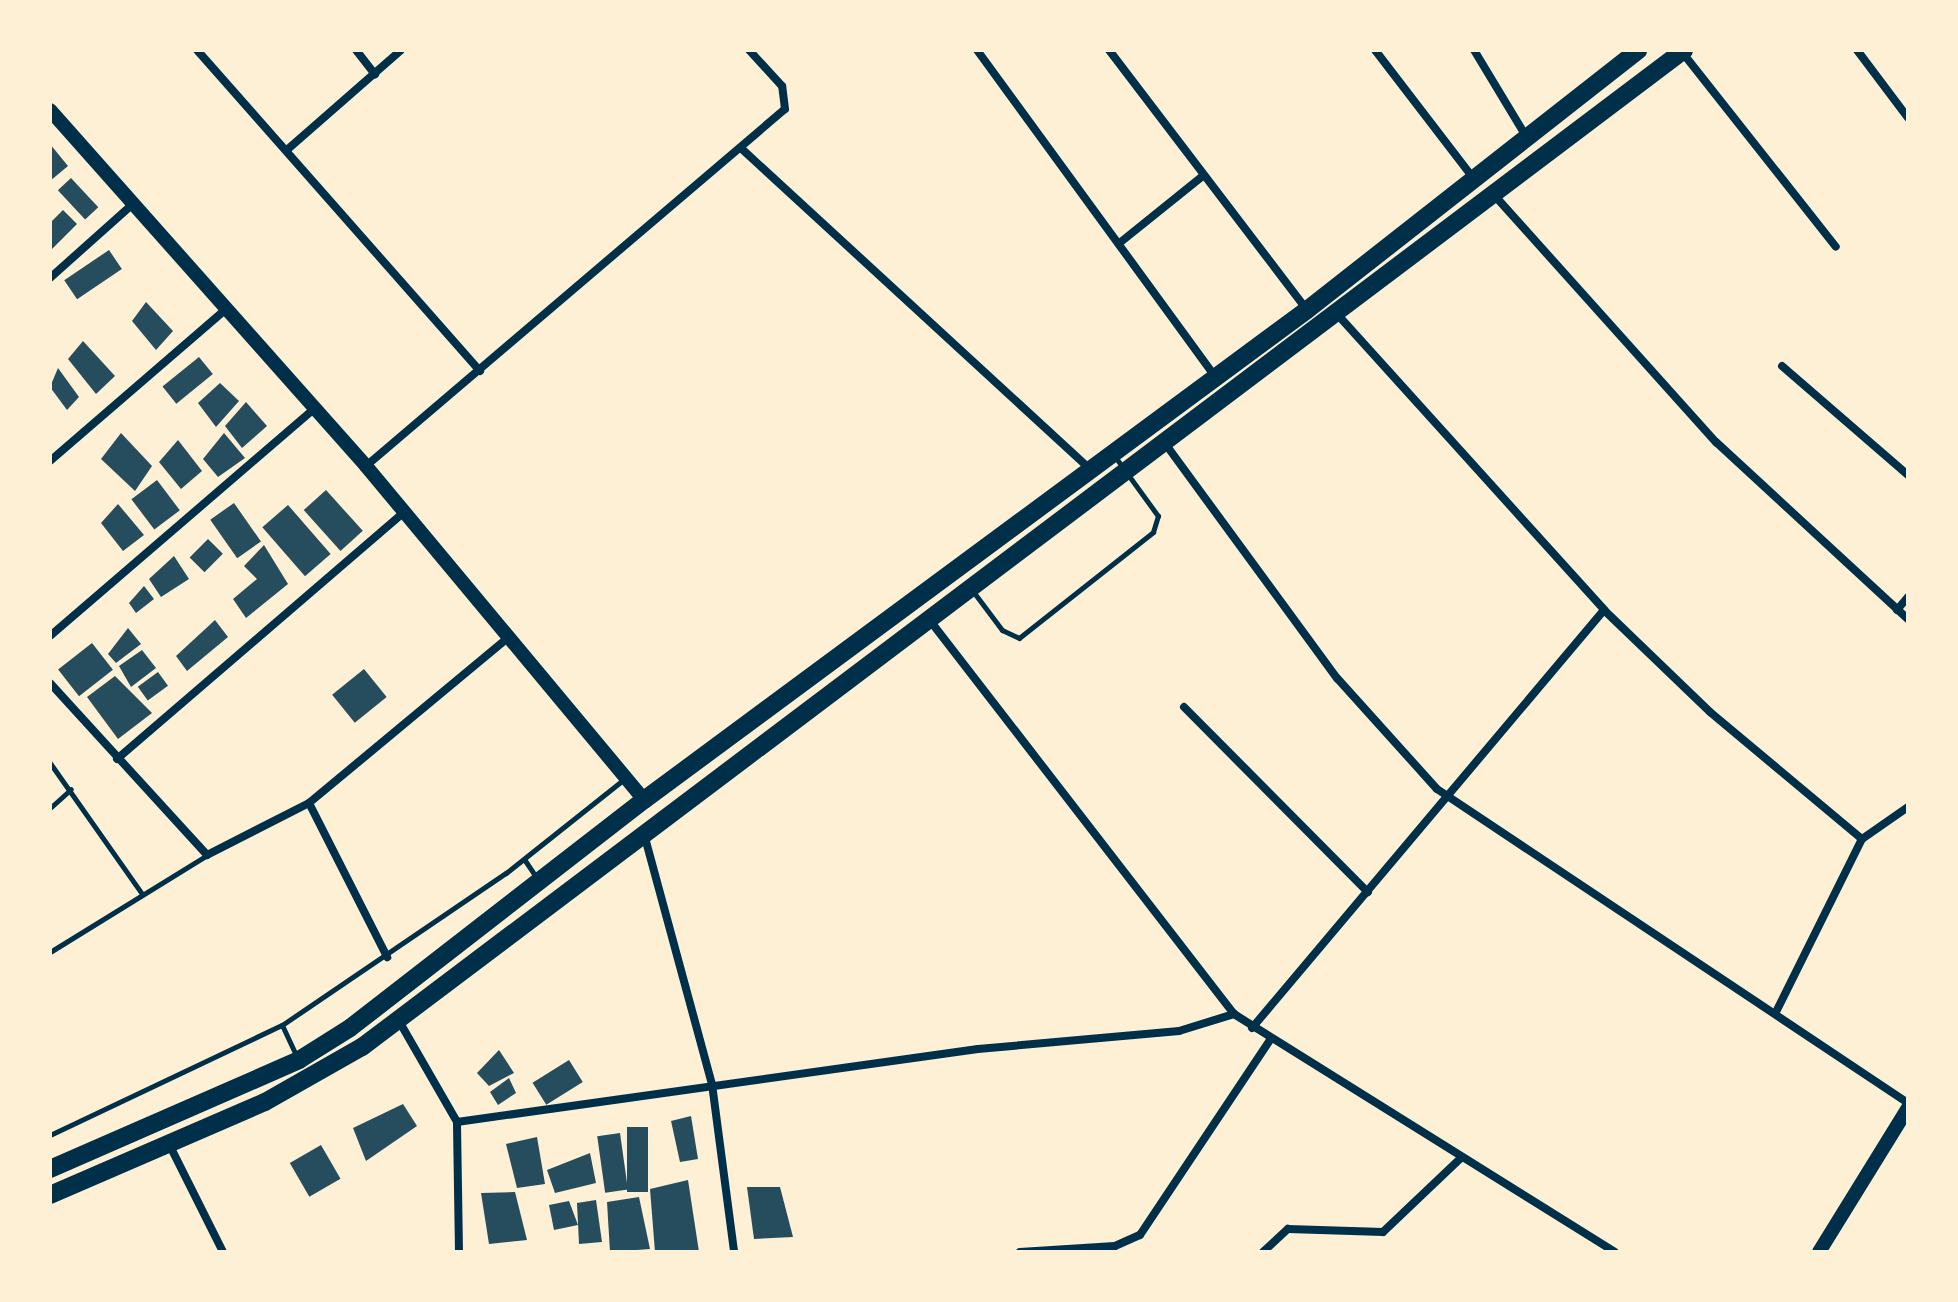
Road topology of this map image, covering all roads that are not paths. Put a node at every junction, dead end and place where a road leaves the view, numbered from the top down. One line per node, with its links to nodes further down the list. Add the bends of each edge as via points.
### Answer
1 (197, 50): 20 (street)
2 (356, 50): 12 (street)
3 (401, 50): 12 (street)
4 (749, 50): 21 (street, via 782,86 787,104)
5 (977, 50): 26 (street)
6 (1109, 50): 22 (street)
7 (1375, 50): 23 (street)
8 (1474, 50): 19 (street)
9 (1638, 50): 13 (highway)
10 (1857, 50): 17 (street)
11 (1683, 51): 15 (highway); 27 (street)
12 (375, 74): 20 (street)
13 (1588, 91): 15 (highway); 16 (highway)
14 (50, 110): 25 (street)
15 (1605, 111): 18 (highway)
16 (1554, 118): 18 (highway); 19 (highway)
17 (1908, 118)
18 (1570, 137): 24 (highway)
19 (1528, 139): 23 (highway)
20 (288, 149): 33 (street)
21 (743, 150): 33 (street); 41 (street)
22 (1204, 175): 26 (street); 30 (street)
23 (1474, 179): 30 (highway)
24 (1495, 196): 31 (highway); 47 (street, via 1716,442)
25 (134, 203): 28 (street); 29 (street)
26 (1122, 241): 34 (street)
27 (1836, 247)
28 (50, 278)
29 (228, 307): 35 (street); 38 (street)
30 (1307, 310): 34 (highway)
31 (1336, 313): 36 (highway); 46 (street)
32 (1782, 366): 42 (street)
33 (480, 371): 39 (street)
34 (1216, 378): 37 (highway)
35 (315, 408): 39 (street); 50 (street)
36 (1164, 441): 40 (highway); 58 (street, via 1337,678)
37 (1113, 454): 40 (lane); 41 (highway)
38 (50, 461)
39 (366, 466): 43 (street)
40 (1126, 469): 44 (highway); 44 (lane, via 1158,524 1019,638 1002,630)
41 (1092, 470): 59 (highway)
42 (1908, 475)
43 (405, 511): 51 (street); 54 (street)
44 (969, 586): 48 (highway)
45 (1908, 597): 47 (street)
46 (1604, 610): 58 (street); 64 (street)
47 (1897, 610): 49 (street)
48 (928, 618): 63 (highway); 77 (street)
49 (1908, 619)
50 (50, 636)
51 (509, 637): 56 (street); 60 (street)
52 (50, 683): 54 (street)
53 (1184, 707): 68 (street)
54 (117, 759): 65 (street)
55 (50, 763): 57 (lane)
56 (624, 779): 59 (street); 66 (lane)
57 (71, 789): 62 (lane); 69 (lane)
58 (1448, 797): 68 (street); 76 (street)
59 (644, 800): 67 (highway)
60 (309, 803): 65 (street); 75 (street)
61 (1908, 807): 64 (street)
62 (50, 808)
63 (644, 833): 72 (highway); 83 (street)
64 (1862, 839): 76 (street)
65 (207, 855): 69 (lane)
66 (524, 859): 67 (lane); 75 (lane)
67 (540, 883): 70 (highway)
68 (1368, 892): 80 (street)
69 (142, 894): 73 (lane)
70 (493, 919): 71 (highway); 72 (highway)
71 (471, 936): 74 (highway); 82 (highway)
72 (508, 937): 74 (highway)
73 (50, 952)
74 (486, 954): 78 (highway)
75 (387, 957): 79 (lane)
76 (1777, 1010): 84 (street)
77 (1234, 1014): 80 (street); 83 (street, via 1179,1031)
78 (399, 1021): 85 (street); 87 (highway, via 265,1102)
79 (282, 1025): 82 (lane); 86 (lane)
80 (1252, 1028): 81 (street)
81 (1270, 1040): 88 (street); 91 (street, via 1140,1235)
82 (299, 1060): 89 (highway)
83 (712, 1084): 85 (street); 94 (street)
84 (1908, 1105): 99 (street)
85 (457, 1122): 93 (street)
86 (50, 1135)
87 (169, 1143): 90 (highway); 92 (street)
88 (1462, 1157): 97 (street, via 1383,1232 1288,1229); 98 (street)
89 (50, 1169)
90 (50, 1195)
91 (1129, 1242): 95 (street); 96 (street)
92 (223, 1252)
93 (459, 1252)
94 (734, 1252)
95 (1020, 1252)
96 (1122, 1252)
97 (1263, 1252)
98 (1615, 1252)
99 (1819, 1252)

